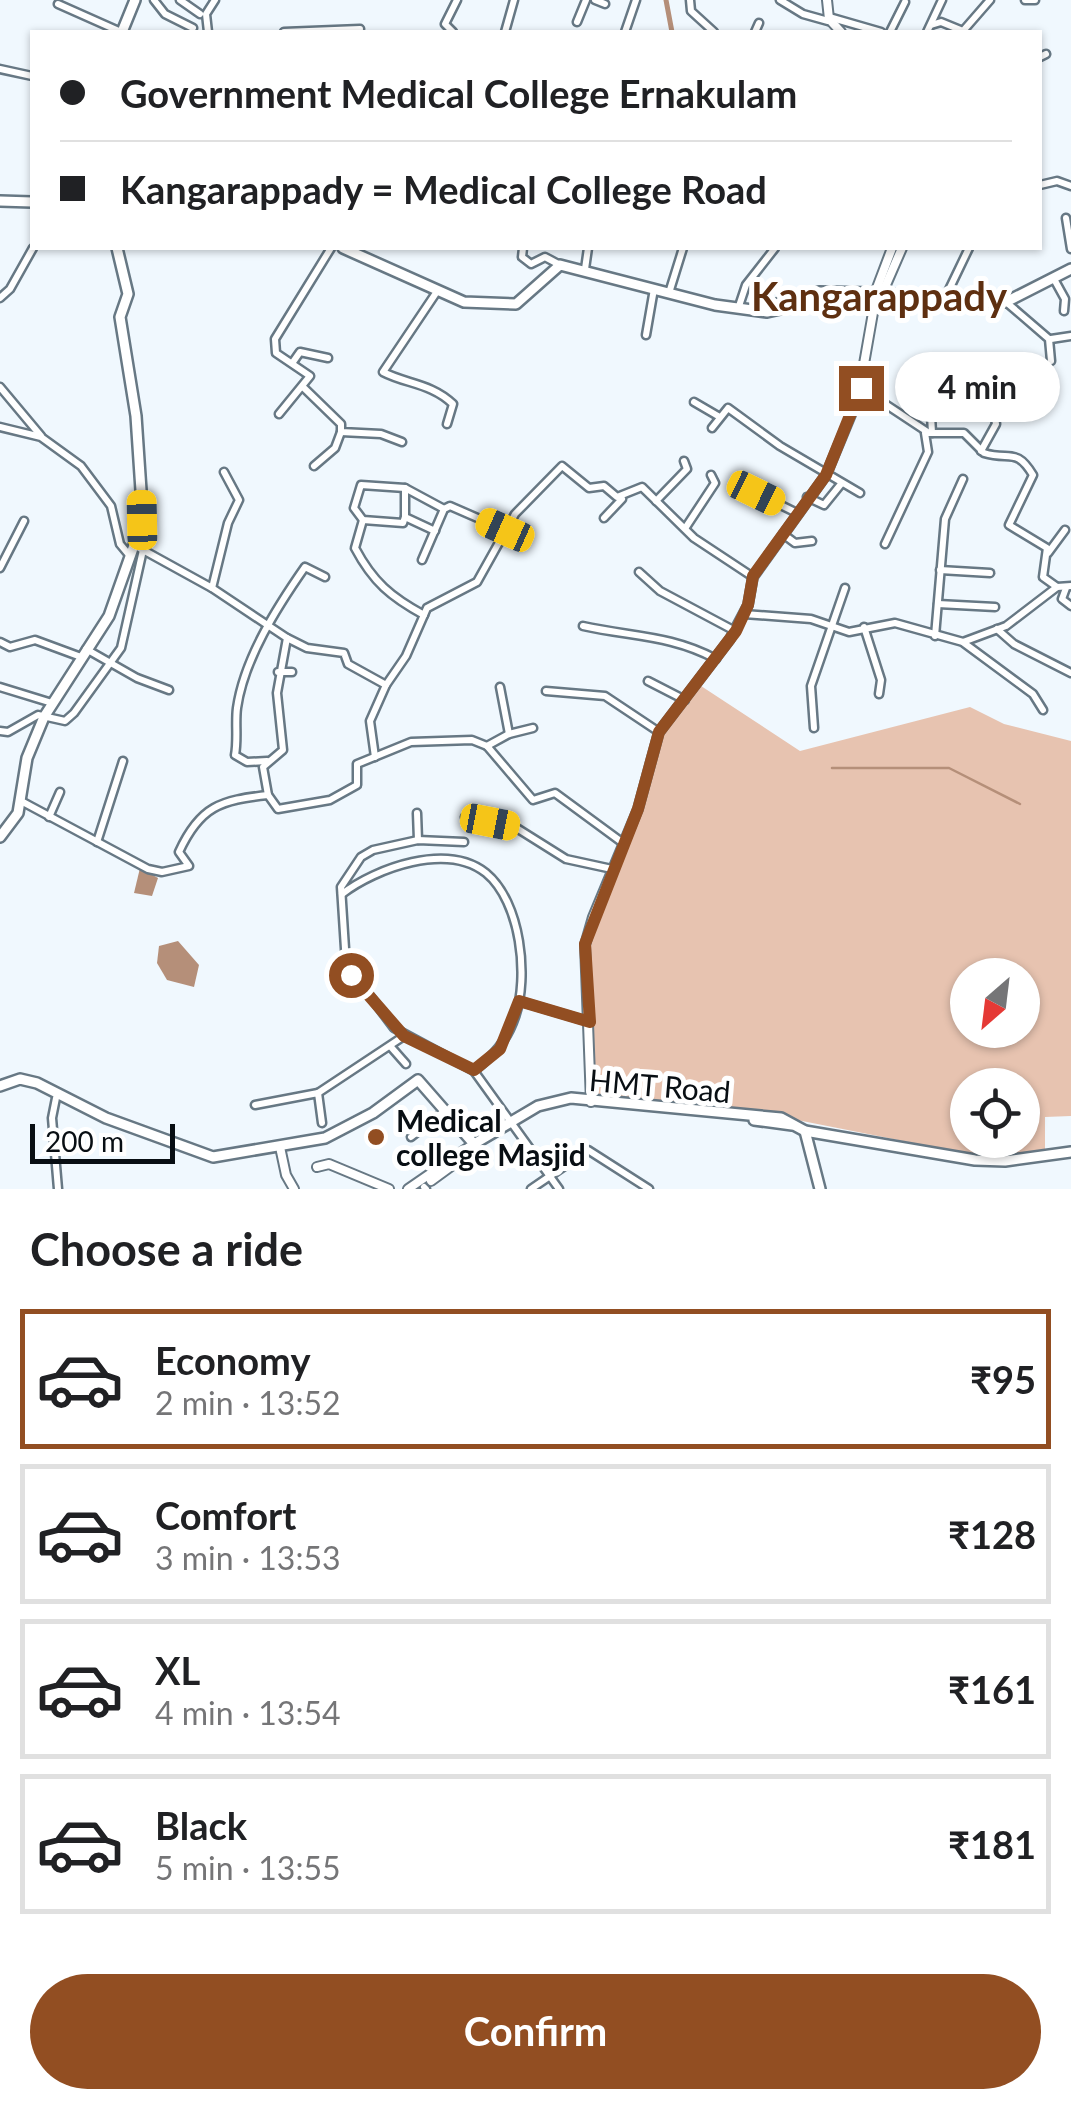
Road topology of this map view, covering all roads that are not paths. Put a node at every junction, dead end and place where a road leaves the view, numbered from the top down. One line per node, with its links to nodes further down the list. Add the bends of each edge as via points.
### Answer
1 (136, 0): 27 (main road)
2 (154, 0): 23 (street, via 164,14)
3 (180, 0): 19 (street)
4 (215, 0): 28 (street, via 206,14)
5 (458, 0): 30 (street, via 445,24)
6 (514, 0): 31 (street)
7 (587, 0): 18 (street); 21 (street)
8 (636, 0): 32 (street)
9 (690, 0): 33 (street, via 691,10)
10 (780, 0): 35 (street)
11 (827, 0): 20 (street)
12 (942, 0): 25 (street)
13 (990, 0): 39 (street)
14 (1025, 0): 15 (street)
15 (1034, 0)
16 (905, 2): 37 (street)
17 (58, 4): 26 (street)
18 (604, 4)
19 (200, 14)
20 (829, 17): 35 (street); 36 (street)
21 (577, 22)
22 (759, 23): 34 (street)
23 (193, 28)
24 (360, 29): 29 (street)
25 (929, 29): 38 (street, via 941,22)
26 (117, 30)
27 (123, 30)
28 (208, 30)
29 (335, 30)
30 (451, 30)
31 (506, 30)
32 (625, 30)
33 (712, 30)
34 (756, 30)
35 (839, 30)
36 (873, 30)
37 (891, 30)
38 (959, 30)
39 (965, 30)
40 (0, 70): 41 (street)
41 (30, 76)
42 (1042, 185): 43 (street)
43 (1071, 186)
44 (0, 202): 45 (main road)
45 (30, 202)
46 (1066, 218): 58 (street)
47 (32, 250): 66 (street)
48 (117, 250): 118 (main road, via 128,294 120,317 136,416)
49 (330, 250): 77 (street, via 275,339 276,353)
50 (348, 250): 64 (main road)
51 (524, 250): 59 (street, via 531,264 544,257)
52 (588, 250): 60 (street)
53 (683, 250): 65 (street)
54 (773, 250): 70 (street, via 746,285)
55 (891, 250): 68 (street)
56 (902, 250): 68 (street)
57 (968, 250): 67 (street)
58 (1071, 250)
59 (560, 265): 60 (main road); 64 (main road, via 516,304 464,302)
60 (586, 269): 63 (main road)
61 (1071, 269): 62 (main road)
62 (1054, 279): 69 (main road); 71 (street)
63 (654, 289): 65 (main road); 72 (street)
64 (438, 290): 84 (street, via 383,372 422,382 446,398 452,404)
65 (669, 293): 70 (main road)
66 (0, 298)
67 (946, 298): 68 (main road); 69 (main road)
68 (877, 299): 70 (main road, via 819,292 759,309); 80 (street)
69 (1006, 302): 74 (street)
70 (739, 306)
71 (1064, 311)
72 (646, 335)
73 (1071, 336): 74 (street)
74 (1050, 338): 76 (street)
75 (328, 358): 77 (street, via 300,352)
76 (1051, 360)
77 (293, 362): 78 (street, via 310,376)
78 (303, 387): 82 (street); 87 (street)
79 (0, 388): 89 (street)
80 (861, 388): 88 (street); 96 (street)
81 (694, 402): 83 (street)
82 (278, 414)
83 (718, 416): 86 (street); 96 (street, via 728,408 742,414)
84 (447, 424)
85 (0, 427): 89 (street)
86 (712, 428)
87 (341, 432): 90 (street); 93 (street, via 335,448)
88 (928, 432): 91 (street, via 964,433); 91 (street, via 928,362 986,364 996,424); 117 (street, via 928,452)
89 (41, 436): 119 (street, via 102,491)
90 (402, 442)
91 (981, 451): 120 (street, via 1015,454 1032,473 1008,525 1047,548)
92 (684, 461): 104 (street, via 684,474)
93 (314, 466)
94 (224, 472): 130 (street, via 238,500)
95 (711, 475): 111 (street, via 715,483)
96 (826, 475): 98 (street); 103 (street)
97 (963, 479): 123 (street, via 944,519)
98 (842, 484): 100 (street); 103 (street, via 824,506)
99 (406, 488): 105 (street); 107 (street); 109 (street, via 362,483 354,508)
100 (860, 493)
101 (748, 497): 106 (street, via 756,493)
102 (623, 498): 104 (street, via 642,486); 108 (street); 112 (street, via 604,486 587,486 562,466)
103 (807, 498): 106 (street)
104 (656, 501): 111 (street)
105 (444, 509): 112 (street); 114 (street)
106 (798, 513): 115 (street)
107 (405, 517): 109 (street, via 403,523); 114 (street)
108 (604, 518)
109 (362, 520): 136 (street, via 355,548 368,574)
110 (24, 521): 122 (street)
111 (686, 528): 127 (street)
112 (505, 530): 136 (street, via 477,582)
113 (1065, 530): 120 (street)
114 (434, 531): 121 (street)
115 (783, 534): 116 (street, via 796,543); 127 (street)
116 (812, 541)
117 (886, 544)
118 (139, 548): 119 (main road); 130 (street); 149 (street, via 121,648)
119 (130, 556): 147 (main road, via 114,604)
120 (1044, 558): 128 (street, via 1043,576)
121 (422, 560)
122 (0, 568)
123 (940, 570): 125 (street); 132 (street)
124 (639, 572): 142 (street, via 660,592)
125 (990, 573)
126 (325, 576): 139 (street, via 305,567)
127 (753, 576): 135 (street)
128 (1057, 587): 129 (street); 141 (street)
129 (1069, 587): 133 (street, via 1062,599)
130 (212, 588): 139 (street)
131 (845, 588): 140 (street)
132 (938, 604): 134 (street); 143 (street)
133 (1071, 606)
134 (995, 607)
135 (744, 614): 140 (street, via 811,619); 142 (street)
136 (424, 615): 154 (street)
137 (584, 626): 148 (street, via 684,641)
138 (864, 627): 140 (street); 143 (street, via 895,622); 159 (street, via 881,680)
139 (268, 628): 144 (street); 172 (street, via 237,705 236,755)
140 (834, 628): 165 (street, via 811,686)
141 (996, 628): 146 (street); 152 (street)
142 (736, 631): 148 (street)
143 (935, 636): 146 (street)
144 (287, 638): 150 (street); 154 (street, via 344,653 348,664)
145 (0, 642): 147 (street, via 10,647 36,640)
146 (963, 642): 162 (street, via 1033,694)
147 (84, 653): 149 (street); 161 (main road)
148 (716, 659): 160 (street)
149 (111, 665): 157 (street); 163 (street, via 67,720)
150 (278, 672): 151 (street); 172 (street, via 284,750)
151 (292, 672)
152 (1071, 673)
153 (648, 682): 160 (street)
154 (386, 685): 170 (street, via 370,721)
155 (0, 687): 161 (street)
156 (500, 687): 168 (street)
157 (169, 690)
158 (546, 691): 167 (street, via 605,696)
159 (879, 694)
160 (686, 700): 167 (street)
161 (52, 704): 163 (main road)
162 (1043, 710)
163 (44, 718): 166 (street); 175 (main road)
164 (533, 728): 168 (street)
165 (814, 728)
166 (0, 730)
167 (659, 732): 184 (street)
168 (509, 734): 169 (street)
169 (487, 746): 170 (street, via 472,740 411,742); 184 (street, via 533,800 555,793)
170 (374, 757): 174 (street, via 357,764 357,785 330,800 285,810)
171 (123, 761): 182 (street)
172 (267, 762): 174 (street)
173 (60, 792): 177 (street)
174 (268, 794): 182 (street, via 214,803 179,852 189,866 148,869)
175 (20, 800): 177 (street); 180 (main road)
176 (418, 813): 181 (street)
177 (49, 816): 182 (street)
178 (465, 817): 185 (street, via 515,827 566,859)
179 (0, 822): 180 (street)
180 (4, 834)
181 (418, 840): 183 (street); 186 (street, via 361,857)
182 (97, 842)
183 (464, 842)
184 (623, 843): 185 (street)
185 (612, 869): 188 (street, via 585,944)
186 (342, 894): 187 (street, via 422,861 479,868 513,916); 189 (street, via 346,964)
187 (519, 1001): 188 (street); 192 (street, via 500,1049)
188 (590, 1022): 197 (street)
189 (404, 1036): 190 (street); 192 (street)
190 (391, 1048): 191 (street); 195 (street)
191 (406, 1064)
192 (474, 1070): 201 (street)
193 (20, 1082): 194 (main road); 196 (main road); 206 (main road, via 204,1156)
194 (0, 1088)
195 (318, 1093): 198 (street); 200 (street)
196 (56, 1098): 206 (main road, via 206,1162); 212 (street)
197 (592, 1101): 201 (main road, HMT Road, via 551,1106); 202 (main road, HMT Road)
198 (255, 1105)
199 (443, 1112): 203 (street); 204 (main road, via 416,1084 344,1135); 205 (main road)
200 (322, 1123)
201 (512, 1123): 205 (main road, HMT Road); 209 (street)
202 (803, 1128): 207 (main road, HMT Road, via 984,1160); 219 (main road)
203 (411, 1137)
204 (306, 1145): 205 (main road, via 342,1132 418,1080); 206 (main road)
205 (473, 1148): 211 (street); 215 (street, HMT Road)
206 (280, 1149): 213 (street)
207 (1071, 1152)
208 (317, 1167): 214 (street, via 329,1164)
209 (549, 1173): 210 (street, via 588,1150); 216 (street); 217 (street)
210 (639, 1186): 218 (street)
211 (423, 1188)
212 (58, 1189)
213 (294, 1189)
214 (389, 1189)
215 (408, 1189)
216 (530, 1189)
217 (560, 1189)
218 (649, 1189)
219 (820, 1189)

